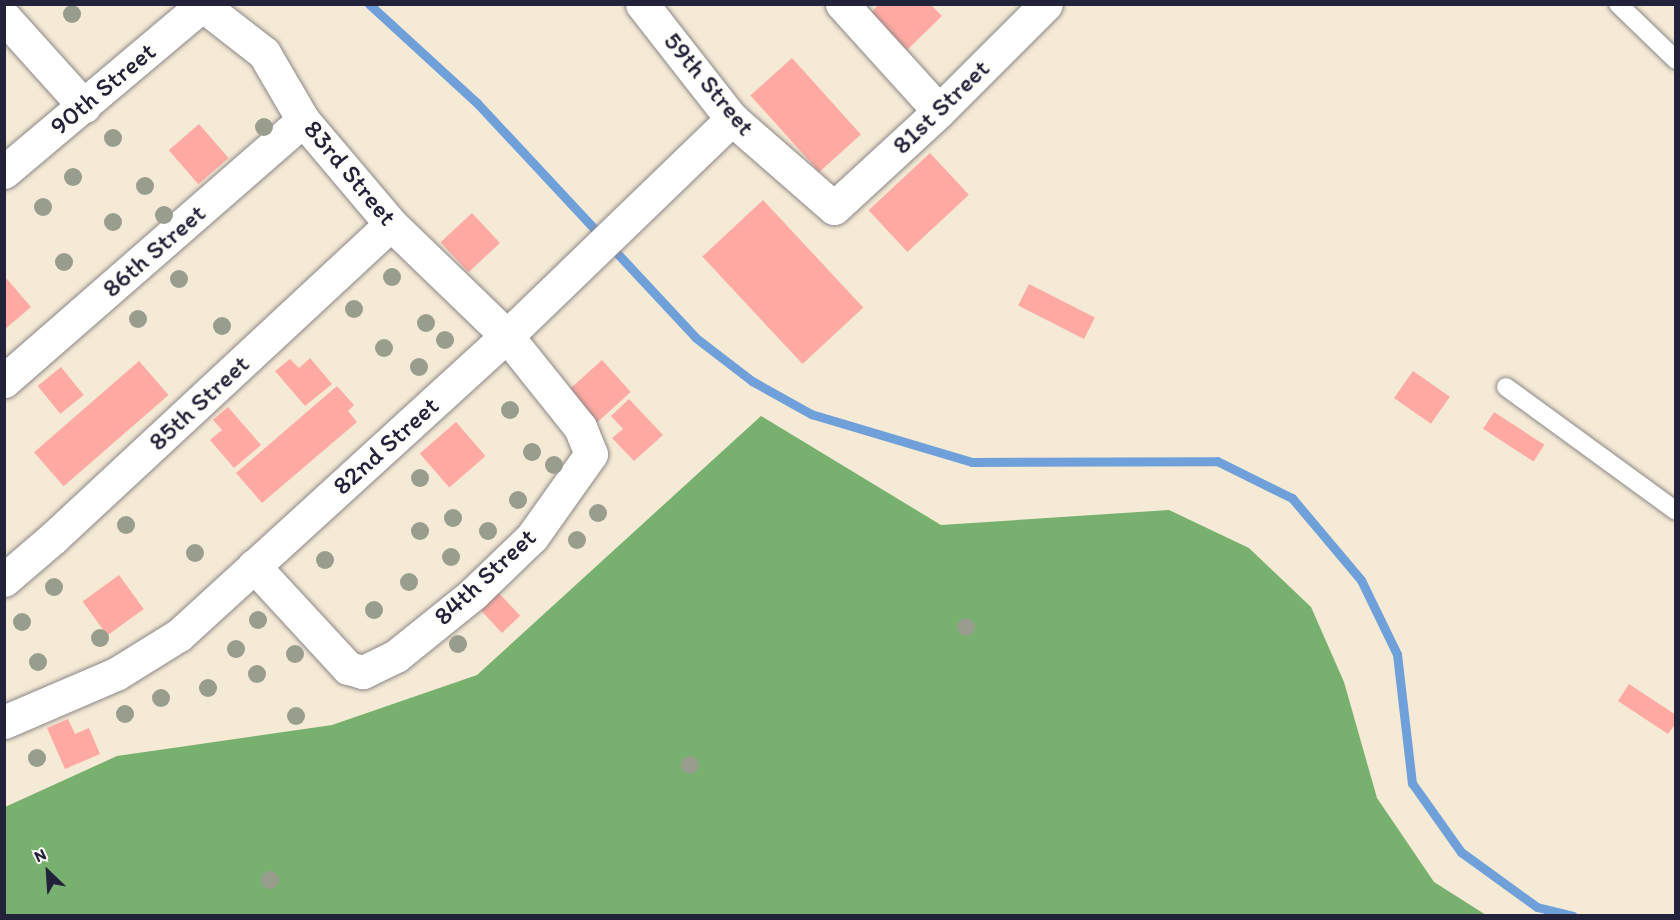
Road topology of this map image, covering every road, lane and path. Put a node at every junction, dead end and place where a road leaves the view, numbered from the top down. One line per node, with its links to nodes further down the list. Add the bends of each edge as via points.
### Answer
1 (642, 4): 10 (street, 59th Street)
2 (842, 4): 9 (street)
3 (1618, 4): 7 (lane)
4 (201, 5): 8 (street, 90th Street); 11 (street, 83rd Street, via 264,53)
5 (1044, 5): 9 (street, 81st Street)
6 (4, 17): 8 (street)
7 (1676, 60)
8 (84, 106): 12 (street, 90th Street)
9 (939, 111): 13 (street, 81st Street)
10 (732, 118): 13 (street, 59th Street); 15 (street, 82nd Street)
11 (303, 120): 14 (street, 83rd Street); 16 (street, 86th Street)
12 (4, 172)
13 (834, 208)
14 (391, 224): 15 (street, 83rd Street); 20 (street, 85th Street, via 62,530)
15 (507, 336): 19 (street, 82nd Street); 19 (street, 84th Street, via 580,427 591,454 532,537 474,594 396,656 363,672 348,668)
16 (4, 381)
17 (1506, 387): 18 (lane)
18 (1676, 511)
19 (254, 566): 21 (street, 82nd Street, via 179,635 116,674)
20 (4, 579)
21 (4, 722)

